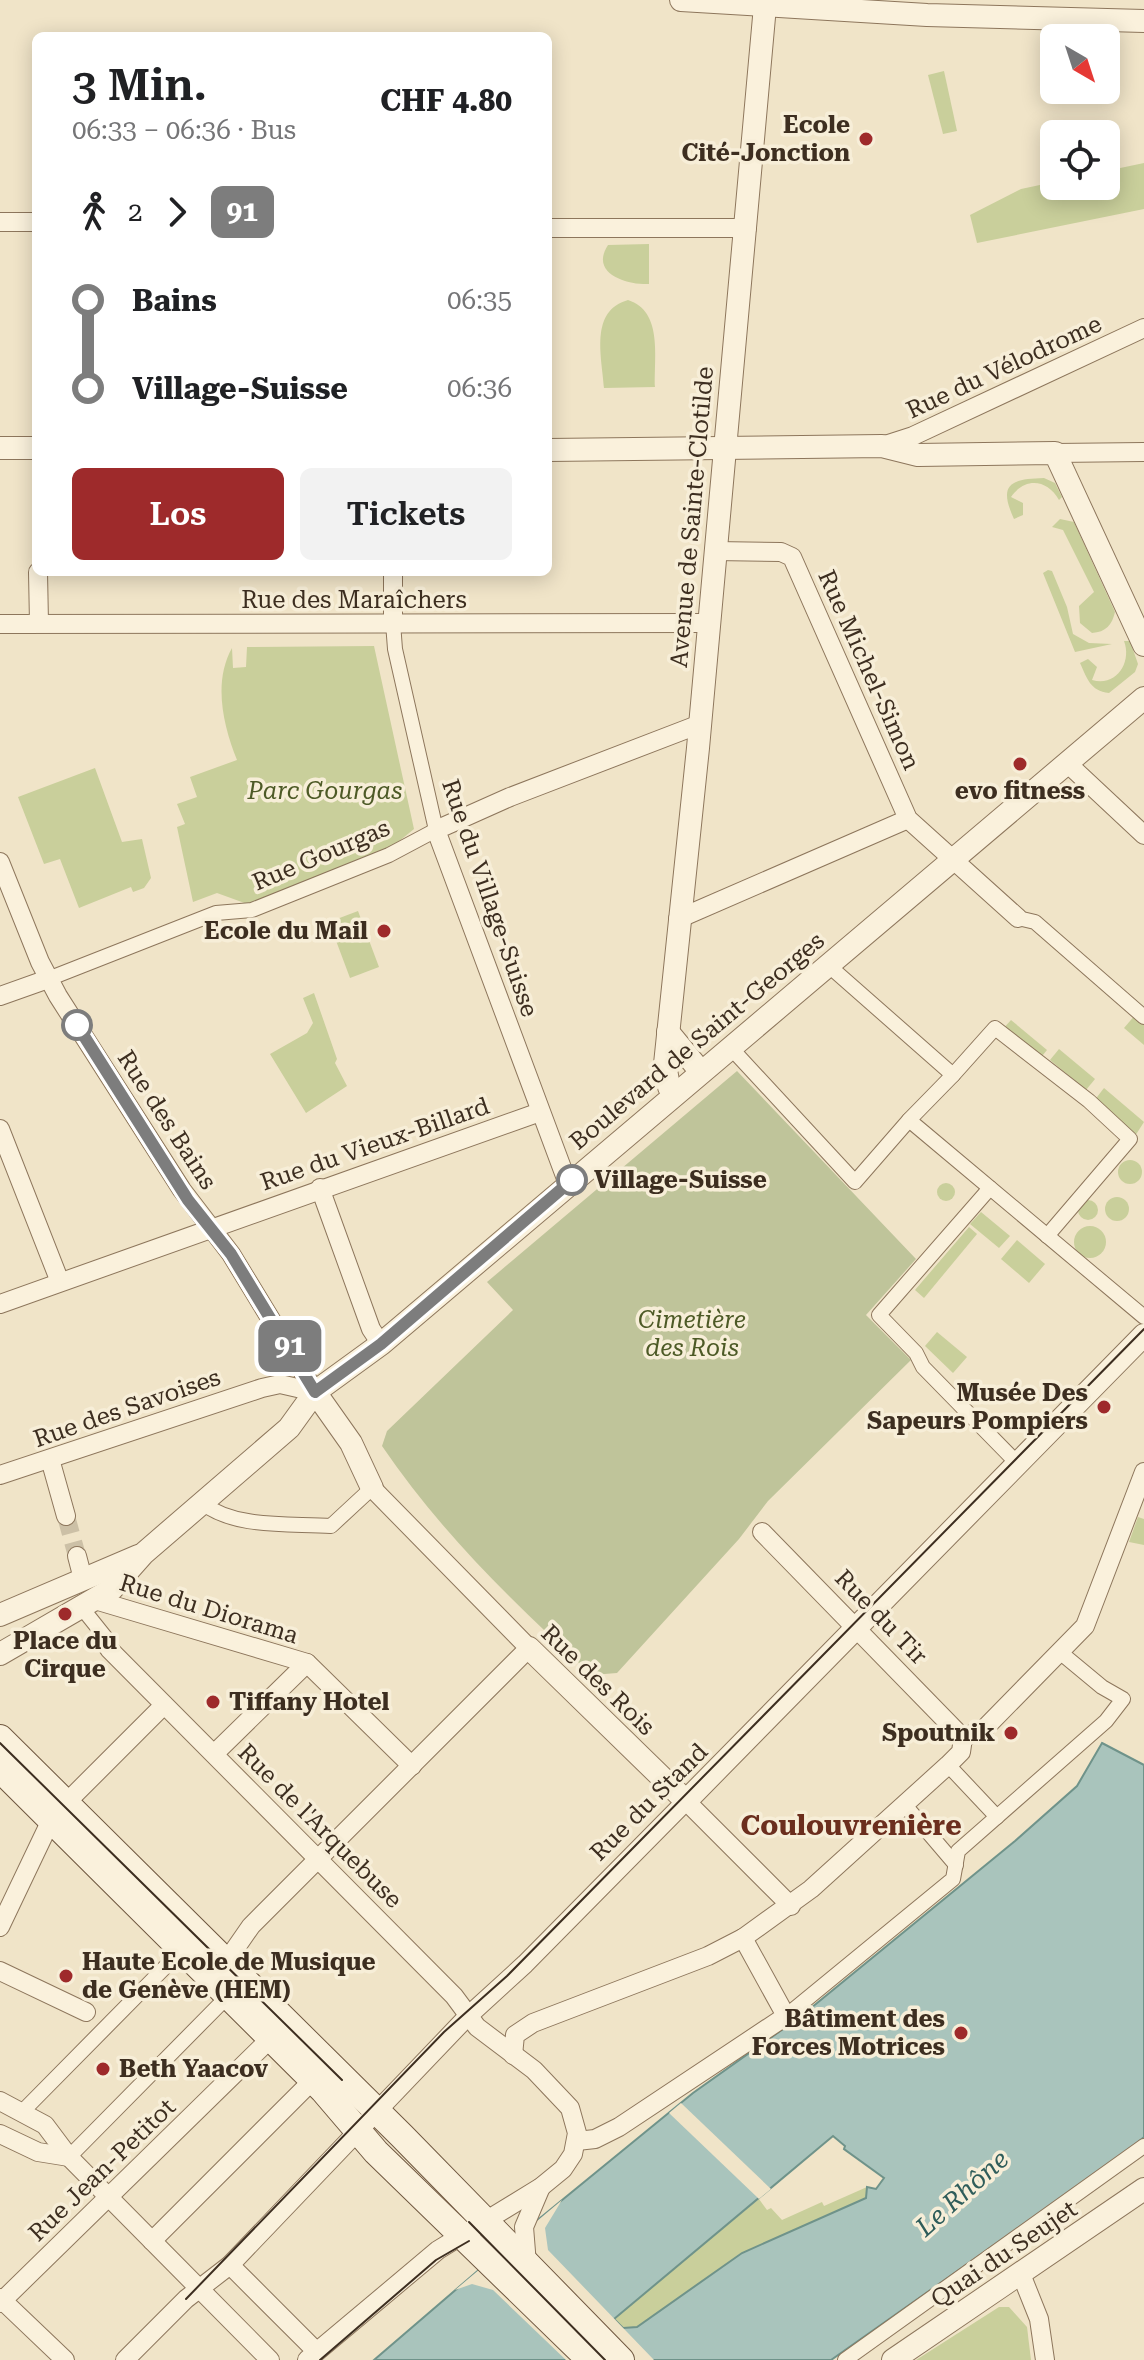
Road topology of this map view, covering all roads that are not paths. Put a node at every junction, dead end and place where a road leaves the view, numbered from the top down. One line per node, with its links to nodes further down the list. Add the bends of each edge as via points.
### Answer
1 (681, 0): 2 (street)
2 (765, 6): 3 (street); 7 (street, Avenue de Sainte-Clotilde)
3 (1144, 21)
4 (0, 222): 5 (street)
5 (32, 222)
6 (552, 228): 7 (street)
7 (747, 228): 11 (street, Avenue de Sainte-Clotilde)
8 (1144, 328): 9 (street, Rue du Vélodrome)
9 (927, 429): 10 (street, Rue du Vélodrome); 17 (street, via 934,445)
10 (882, 446): 11 (street); 17 (street, via 918,455)
11 (726, 447): 14 (street); 18 (street, Avenue de Sainte-Clotilde)
12 (0, 448): 13 (street)
13 (32, 448)
14 (552, 450)
15 (1144, 452): 16 (street)
16 (1055, 453): 17 (street); 25 (street)
17 (947, 454)
18 (715, 551): 23 (street, Avenue de Sainte-Clotilde); 29 (street, Rue Michel-Simon, via 781,552 792,557)
19 (38, 576): 21 (street)
20 (393, 576): 22 (street, Rue du Village-Suisse)
21 (39, 623): 22 (street, Rue des Maraîchers); 24 (street, Rue des Maraîchers)
22 (393, 623): 23 (street, Rue des Maraîchers); 30 (street, Rue du Village-Suisse)
23 (708, 623): 27 (street, Avenue de Sainte-Clotilde)
24 (0, 624)
25 (1144, 645)
26 (1144, 698): 28 (street, Boulevard de Saint-Georges)
27 (700, 724): 30 (street, Rue Gourgas); 35 (street, Avenue de Sainte-Clotilde)
28 (1067, 763): 31 (street); 32 (street, Boulevard de Saint-Georges)
29 (908, 819): 32 (street, Rue Michel-Simon); 35 (street)
30 (436, 830): 37 (street, Rue Gourgas, via 389,855 252,910 216,913); 45 (street, Rue du Village-Suisse)
31 (1144, 835)
32 (951, 861): 34 (street, Rue Michel-Simon); 36 (street, Boulevard de Saint-Georges)
33 (0, 862): 37 (street, Rue des Bains)
34 (1018, 918): 39 (street, via 1035,922)
35 (678, 919): 40 (street, Avenue de Sainte-Clotilde)
36 (828, 965): 41 (street, Boulevard de Saint-Georges); 43 (street)
37 (48, 979): 38 (street, Rue Gourgas); 52 (street, Rue des Bains)
38 (0, 996)
39 (1144, 1017)
40 (668, 1032): 42 (street); 44 (street, Avenue de Sainte-Clotilde, via 665,1064)
41 (730, 1047): 42 (street, Boulevard de Saint-Georges); 46 (street, via 855,1182)
42 (701, 1072): 44 (street, Boulevard de Saint-Georges)
43 (953, 1075): 46 (street); 48 (street, via 995,1028)
44 (675, 1094): 49 (street, Boulevard de Saint-Georges)
45 (540, 1112): 49 (street, Rue du Village-Suisse); 50 (street, Rue du Vieux-Billard)
46 (909, 1120): 51 (street)
47 (0, 1129): 54 (street)
48 (1137, 1137): 53 (street)
49 (568, 1184): 57 (street, Boulevard de Saint-Georges)
50 (320, 1188): 52 (street, Rue du Vieux-Billard); 57 (street)
51 (990, 1188): 53 (street); 59 (street, via 879,1315)
52 (211, 1227): 54 (street, Rue du Vieux-Billard); 58 (street, Rue des Bains)
53 (1047, 1236): 56 (street)
54 (60, 1282): 55 (street, Rue du Vieux-Billard)
55 (0, 1304)
56 (1143, 1328): 59 (street, Rue du Stand)
57 (381, 1344): 58 (street, Boulevard de Saint-Georges)
58 (315, 1392): 60 (street, Rue des Savoises, via 272,1385); 63 (street, Rue des Rois, via 351,1443); 64 (street, Boulevard de Saint-Georges, via 289,1428)
59 (1011, 1457): 72 (street, Rue du Stand)
60 (50, 1459): 62 (street, Rue des Savoises); 65 (street)
61 (1144, 1472): 75 (street, via 1085,1626)
62 (0, 1475)
63 (372, 1488): 64 (street, via 331,1526 236,1519); 73 (street, Rue des Rois)
64 (202, 1503): 67 (street, Boulevard de Saint-Georges)
65 (66, 1516)
66 (762, 1532): 72 (street, Rue du Tir)
67 (143, 1554): 69 (street); 70 (street, via 122,1580)
68 (77, 1556): 69 (street)
69 (83, 1579): 71 (street)
70 (89, 1604): 74 (street, Rue de l'Arquebuse); 76 (street); 77 (street, Rue du Diorama)
71 (0, 1615)
72 (857, 1627): 80 (street, Rue du Tir); 85 (street, Rue du Stand)
73 (529, 1648): 83 (street); 85 (street, Rue des Rois)
74 (109, 1649): 78 (street, Rue de l'Arquebuse)
75 (1061, 1653): 80 (street, via 985,1728); 88 (street, via 1123,1699 1106,1721)
76 (0, 1654)
77 (307, 1663): 81 (street); 83 (street, Rue du Diorama)
78 (164, 1705): 81 (street, Rue de l'Arquebuse); 87 (street)
79 (0, 1738): 87 (main road)
80 (963, 1738): 82 (street, via 961,1752)
81 (214, 1754): 89 (street, Rue de l'Arquebuse)
82 (948, 1765): 86 (street); 88 (street)
83 (412, 1766): 89 (street)
84 (0, 1769): 87 (main road)
85 (686, 1801): 91 (street, Rue des Rois); 100 (street, Rue du Stand)
86 (904, 1804): 90 (street); 91 (street)
87 (58, 1812): 92 (street); 94 (main road); 95 (main road)
88 (997, 1817): 90 (street, via 958,1851)
89 (320, 1859): 95 (street, via 251,1926); 100 (street, Rue de l'Arquebuse, via 454,1996)
90 (956, 1865): 99 (street, via 953,1879)
91 (791, 1906): 93 (street)
92 (0, 1927)
93 (743, 1938): 99 (street); 102 (street, via 533,2023 515,2035)
94 (182, 1950): 97 (main road); 105 (street)
95 (226, 1962): 106 (main road)
96 (0, 1971): 98 (street)
97 (228, 1996): 101 (main road); 111 (street)
98 (86, 2012)
99 (786, 2016): 109 (street, via 619,2127)
100 (467, 2017): 102 (street, Rue de l'Arquebuse); 106 (street, Rue du Stand)
101 (271, 2038): 103 (main road); 114 (street, Rue Jean-Petitot)
102 (513, 2055): 109 (street, Rue de l'Arquebuse, via 570,2108)
103 (313, 2080): 107 (main road); 116 (street)
104 (0, 2101): 105 (street)
105 (23, 2111): 111 (street, via 56,2136)
106 (377, 2113): 107 (street, Rue du Stand); 115 (main road)
107 (359, 2132): 115 (main road); 118 (street, Rue du Stand)
108 (0, 2134): 111 (street, via 38,2152)
109 (577, 2141): 112 (street, via 568,2161)
110 (1144, 2146): 128 (street)
111 (69, 2157): 114 (street)
112 (541, 2187): 115 (street); 117 (street)
113 (1144, 2189): 119 (street, Quai du Seujet)
114 (108, 2197): 116 (street); 121 (street, Rue Jean-Petitot)
115 (472, 2228): 117 (main road); 122 (street)
116 (152, 2241): 120 (street)
117 (507, 2246): 126 (main road); 127 (main road)
118 (230, 2265): 120 (street, Rue du Stand); 122 (street)
119 (1021, 2274): 129 (street, Quai du Seujet); 130 (street, via 1039,2319)
120 (192, 2294): 124 (street, Rue du Stand); 125 (street)
121 (1, 2300): 123 (street)
122 (312, 2356)
123 (65, 2360)
124 (125, 2360)
125 (270, 2360)
126 (590, 2360)
127 (621, 2360)
128 (845, 2360)
129 (893, 2360)
130 (1045, 2360)

